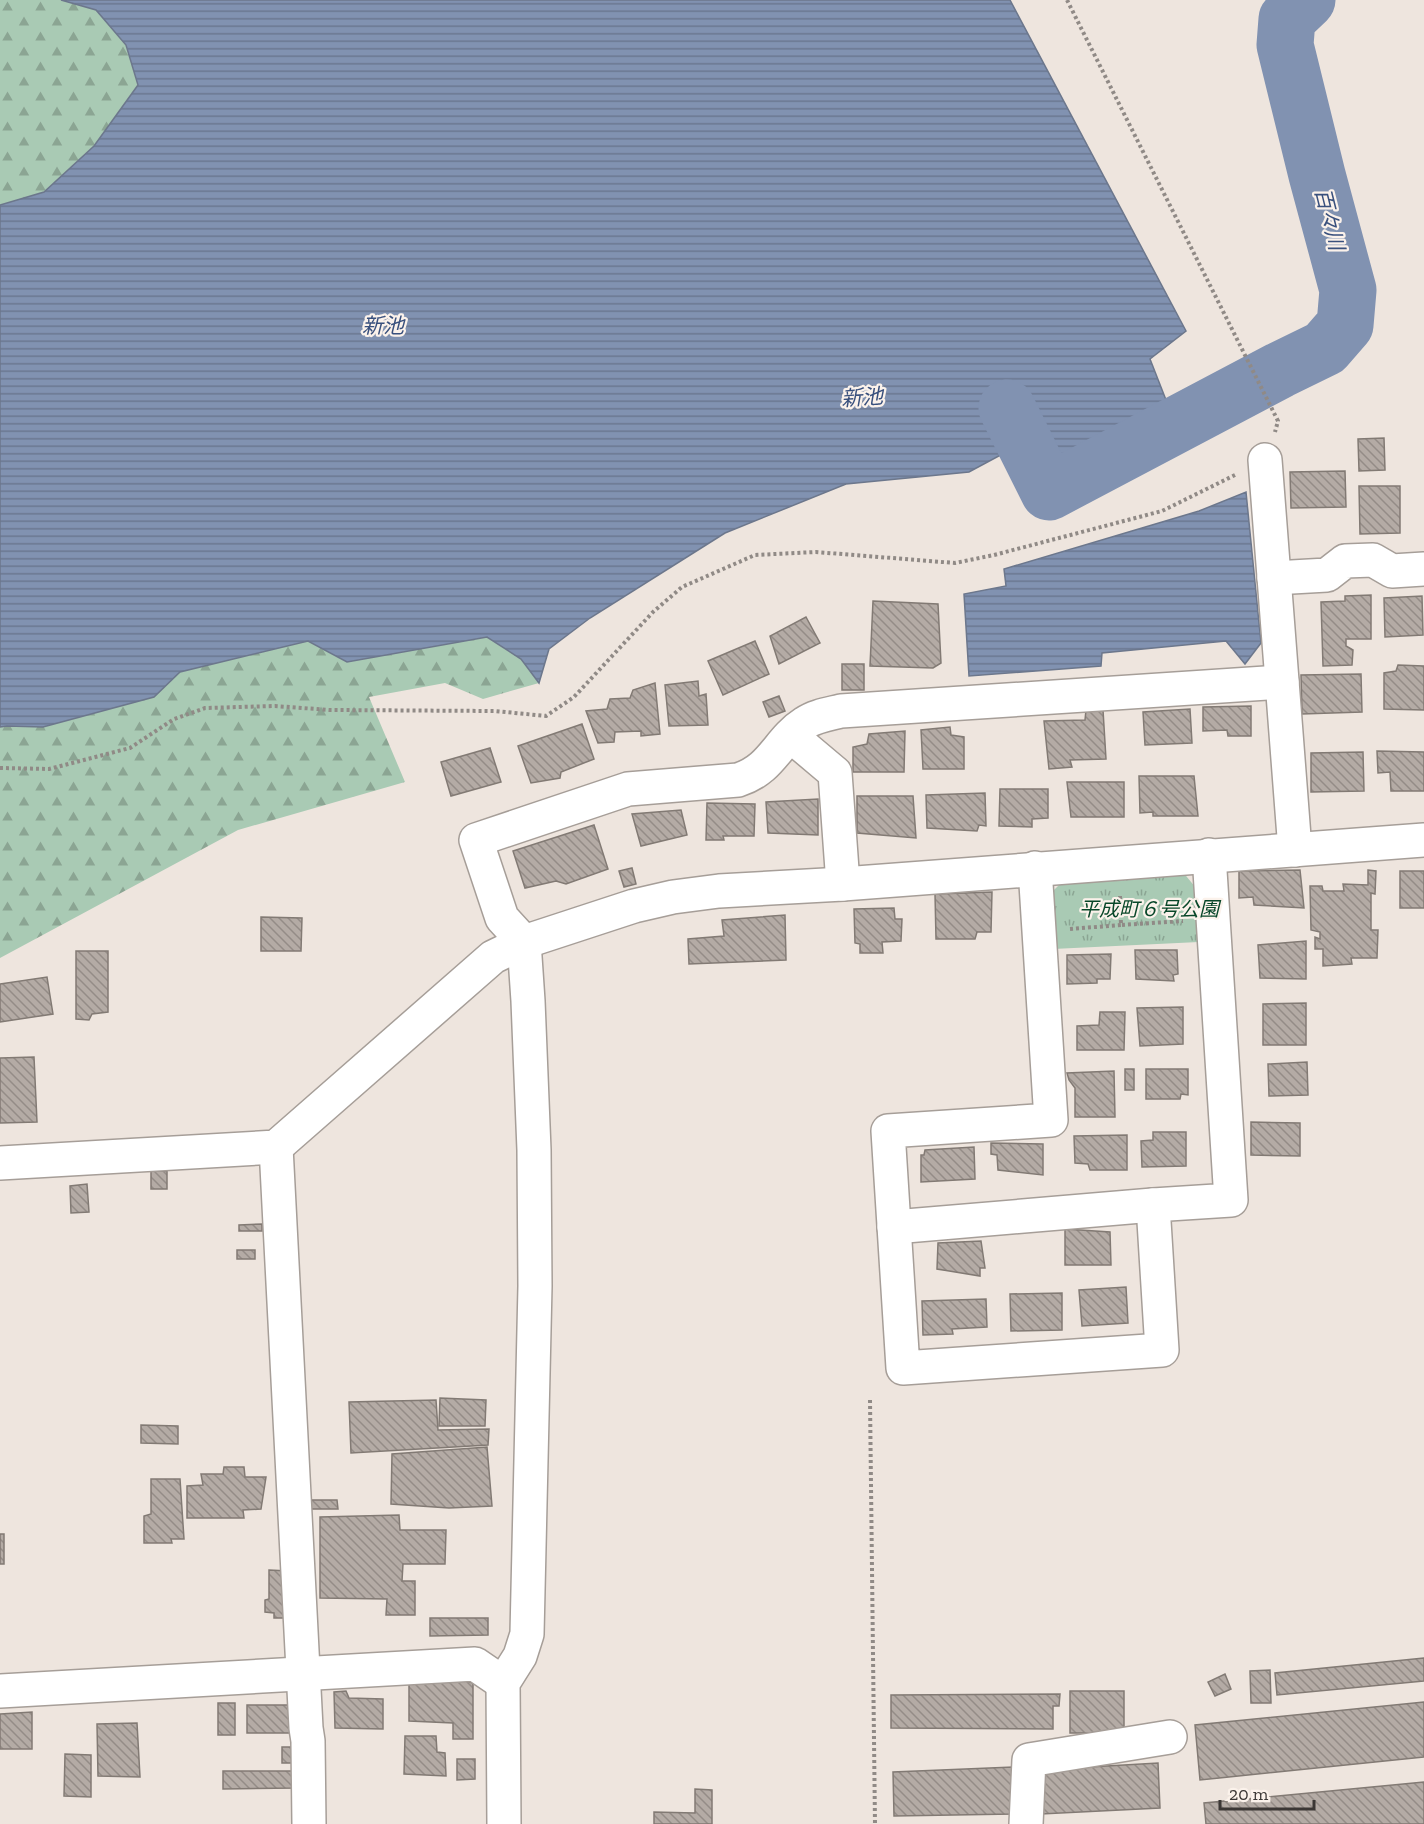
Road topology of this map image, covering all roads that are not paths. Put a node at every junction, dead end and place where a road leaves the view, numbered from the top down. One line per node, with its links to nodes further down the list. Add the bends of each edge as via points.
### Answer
1 (1265, 460): 3 (street)
2 (1424, 569): 3 (street, via 1392,571 1373,560 1345,561 1327,575)
3 (1274, 578): 4 (street)
4 (1282, 682): 5 (street, via 841,711 805,722); 7 (street)
5 (791, 735): 10 (street, via 835,773); 11 (street, via 764,767 738,780 628,789 476,840 502,918)
6 (1424, 840): 7 (street)
7 (1295, 850): 8 (street)
8 (1209, 855): 9 (street); 14 (street, via 1232,1200)
9 (1035, 868): 10 (street); 15 (street, via 1051,1119 888,1131)
10 (843, 884): 11 (street, via 673,897)
11 (524, 942): 12 (street, via 493,957); 17 (street, via 534,1150 535,1286 527,1634 520,1656)
12 (276, 1147): 13 (street); 16 (street)
13 (0, 1163)
14 (1154, 1205): 15 (street); 15 (street, via 1162,1350 903,1368)
15 (894, 1227)
16 (304, 1673): 17 (street, via 475,1664); 18 (street); 20 (street)
17 (503, 1683): 21 (street)
18 (0, 1691)
19 (1170, 1737): 22 (street, via 1029,1760)
20 (309, 1824)
21 (504, 1824)
22 (1026, 1824)

